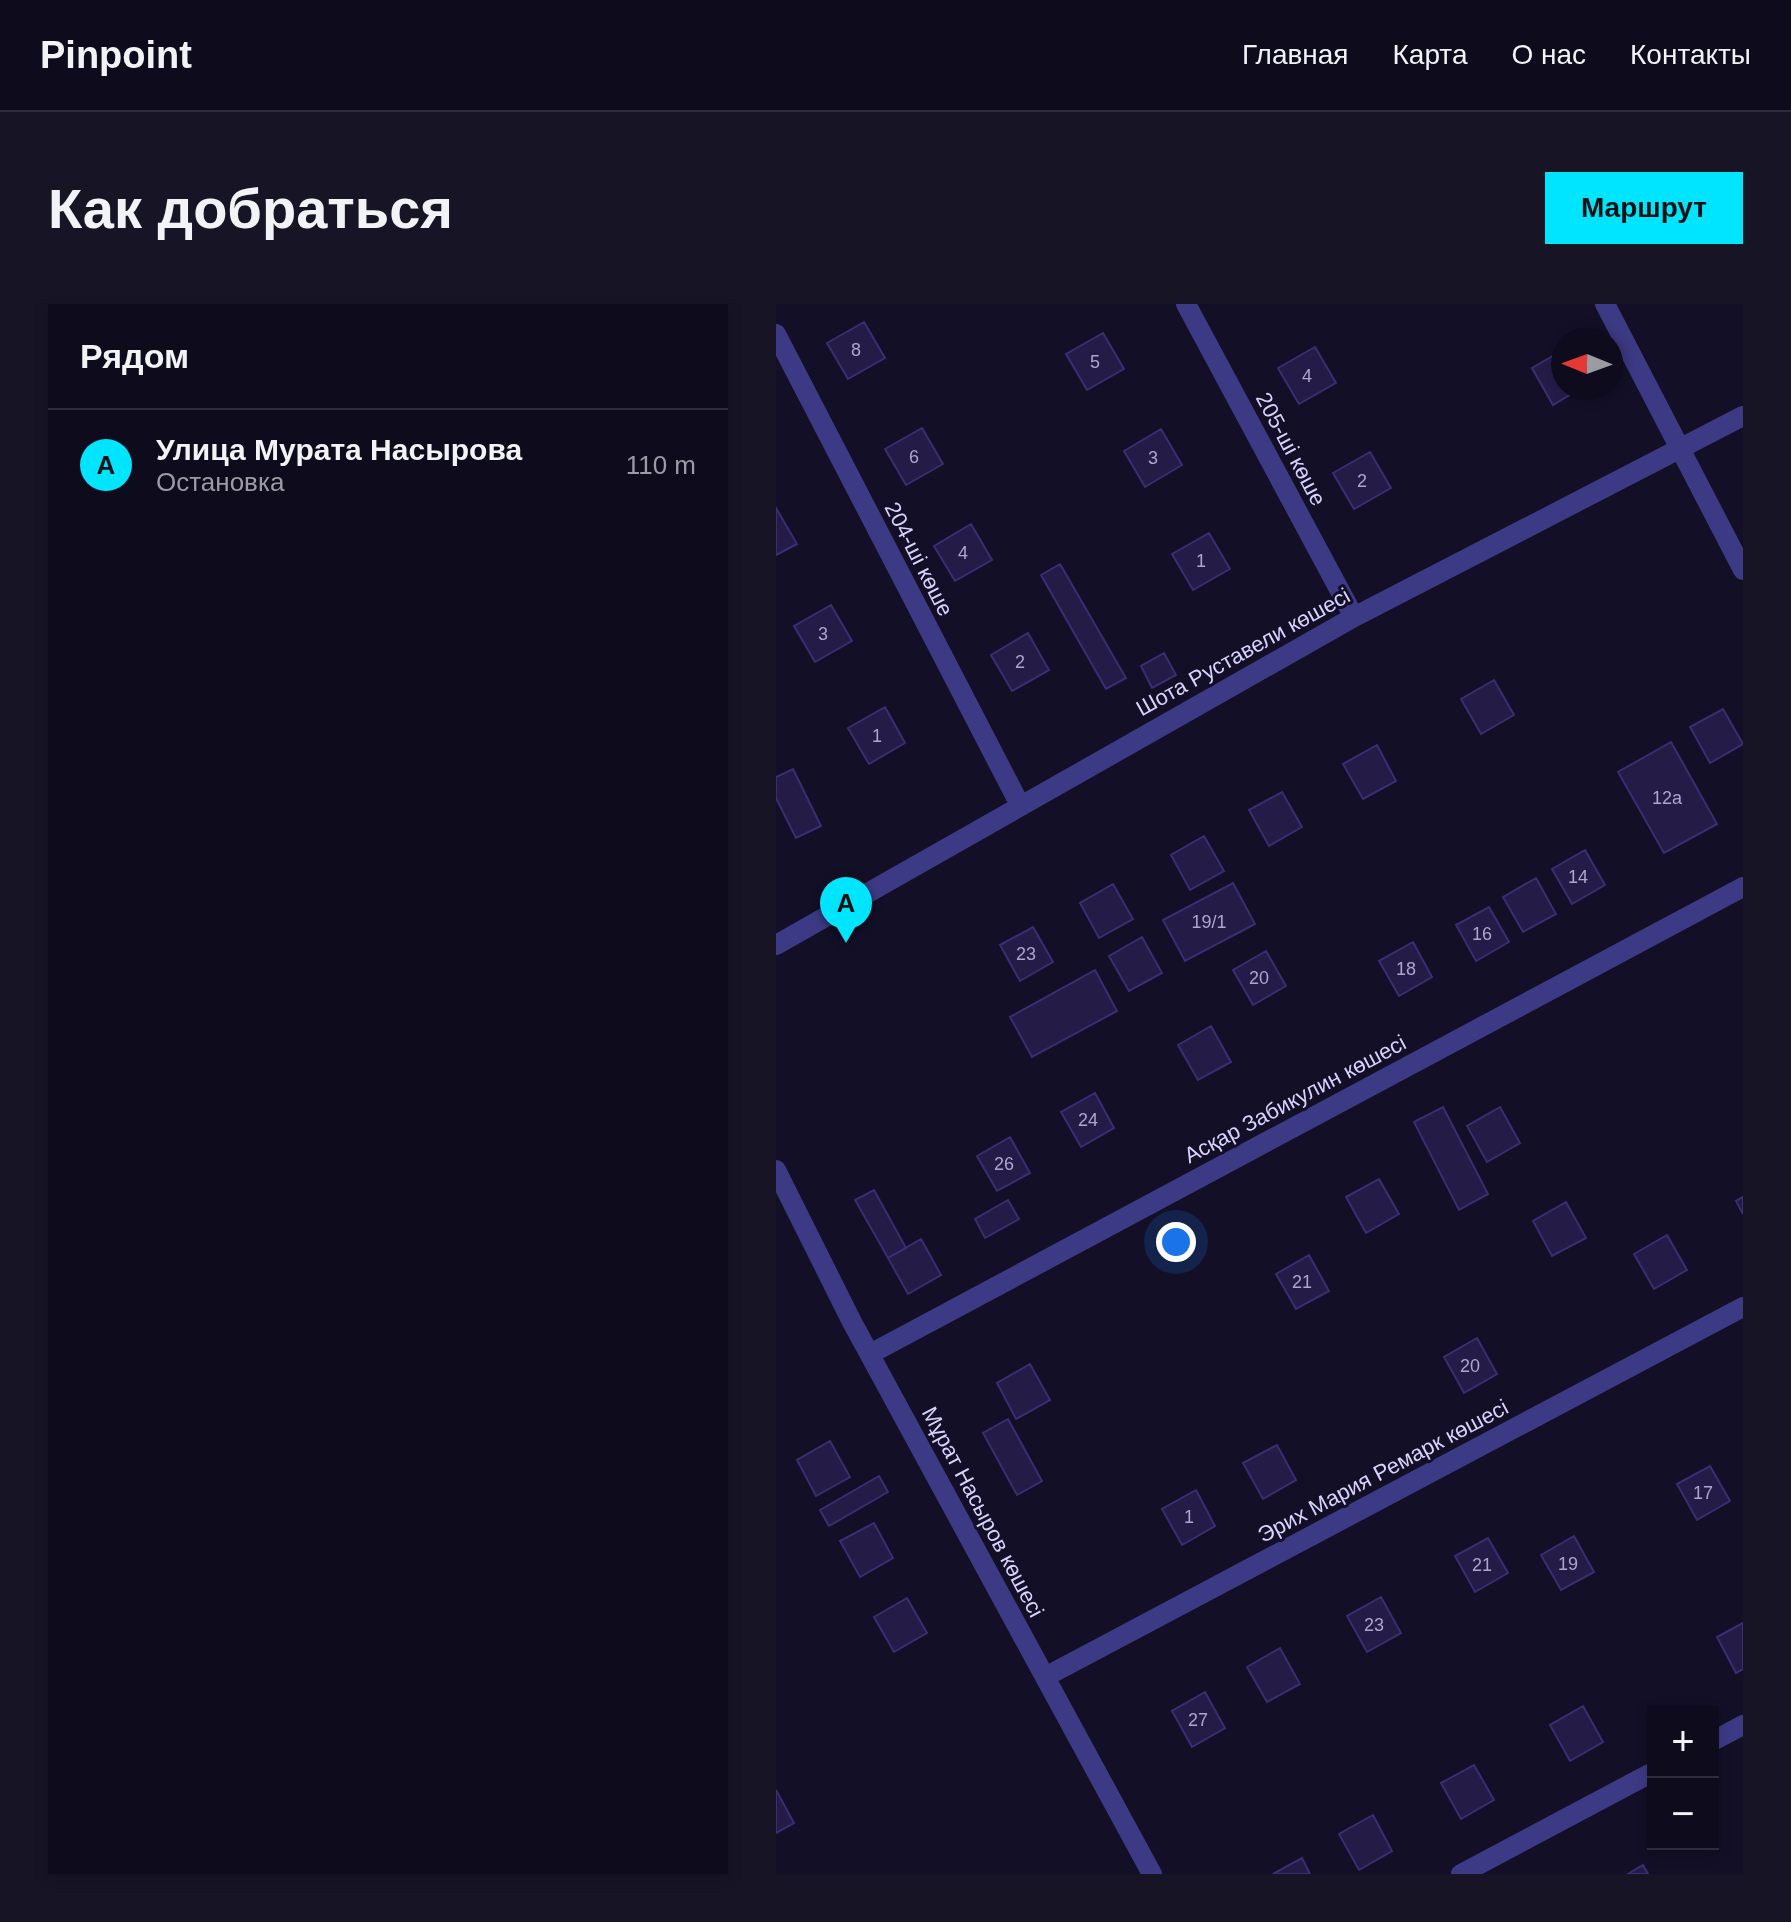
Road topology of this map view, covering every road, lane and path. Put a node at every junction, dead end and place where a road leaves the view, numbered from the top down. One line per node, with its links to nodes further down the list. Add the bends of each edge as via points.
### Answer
1 (1186, 304): 7 (street, 205-ші көше)
2 (1605, 304): 5 (street)
3 (776, 334): 8 (street, 204-ші көше)
4 (1743, 416): 5 (street, Шота Руставели көшесі)
5 (1679, 450): 6 (street); 7 (street, Шота Руставели көшесі)
6 (1743, 570)
7 (1354, 617): 8 (street, Шота Руставели көшесі)
8 (1020, 805): 10 (street, Шота Руставели көшесі)
9 (1743, 887): 13 (street, Асқар Забикулин көшесі)
10 (776, 945)
11 (776, 1170): 13 (street, Мұрат Насыров көшесі)
12 (1743, 1307): 14 (street, Эрих Мария Ремарк көшесі)
13 (870, 1354): 14 (street, Мұрат Насыров көшесі)
14 (1045, 1677): 18 (street, Мұрат Насыров көшесі)
15 (1743, 1725): 16 (street)
16 (1719, 1738)
17 (1647, 1775): 19 (street)
18 (1152, 1874)
19 (1461, 1874)

